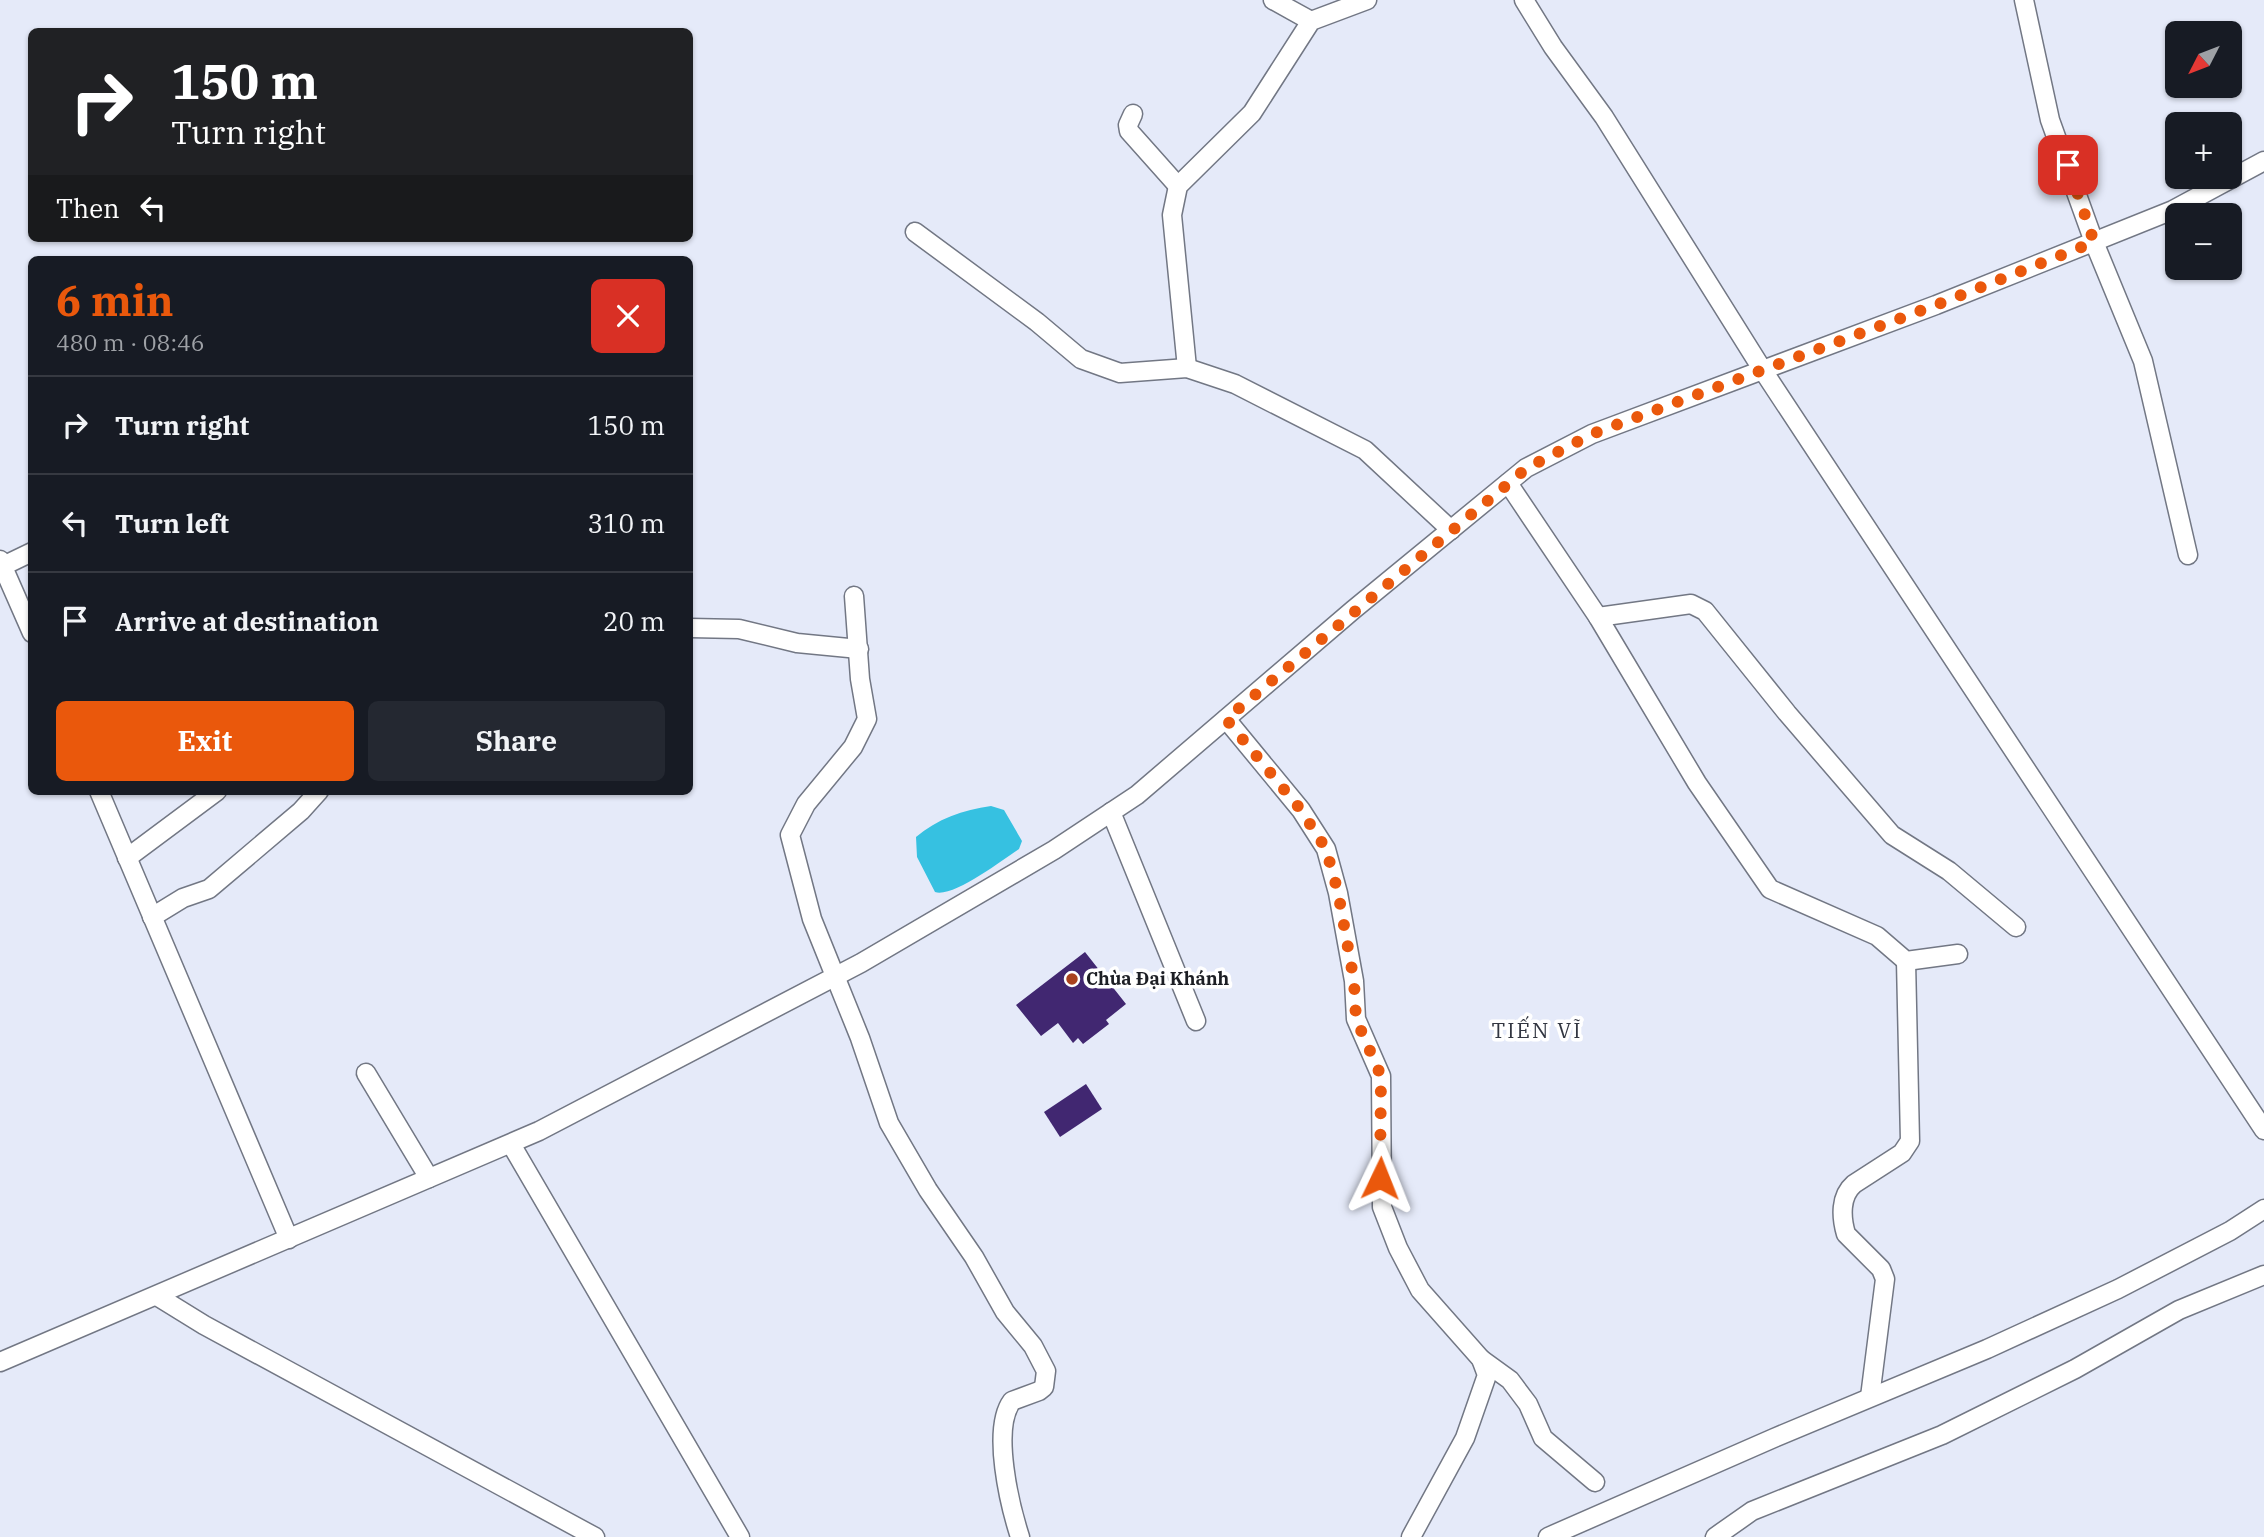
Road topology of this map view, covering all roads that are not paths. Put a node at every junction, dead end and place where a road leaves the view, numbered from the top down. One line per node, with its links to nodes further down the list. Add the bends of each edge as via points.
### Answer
1 (1273, 0): 5 (street)
2 (1367, 0): 5 (street)
3 (1524, 0): 12 (street, via 1604,117)
4 (2024, 0): 10 (street, via 2050,120)
5 (1311, 21): 8 (street, via 1252,113)
6 (1133, 114): 8 (street, via 1129,131)
7 (2264, 161): 10 (street, via 2173,210)
8 (1178, 186): 11 (street, via 1172,215)
9 (915, 232): 11 (street, via 1081,359 1120,373)
10 (2094, 242): 12 (street); 16 (street, via 2143,361)
11 (1187, 368): 14 (street, via 1235,384 1365,450)
12 (1762, 369): 13 (street, via 1592,434); 36 (street)
13 (1508, 483): 14 (street); 19 (street)
14 (1451, 530): 23 (street)
15 (28, 553): 17 (street)
16 (2188, 555)
17 (1, 563): 20 (street)
18 (854, 596): 22 (street)
19 (1598, 617): 30 (street, via 1691,604 1705,611 1892,835 1949,871); 32 (street, via 1697,783 1770,889 1877,936)
20 (28, 624)
21 (693, 628): 22 (street, via 739,629 797,643)
22 (859, 649): 33 (street, via 867,719 853,747 806,804 790,835 812,919)
23 (1226, 719): 27 (street, via 1138,795); 43 (street, via 1301,810 1326,849 1354,981 1356,1019 1381,1076 1382,1207 1420,1290)
24 (101, 795): 28 (street)
25 (212, 795): 28 (street)
26 (315, 795): 29 (street, via 209,889)
27 (1111, 812): 33 (street, via 1054,850); 34 (street)
28 (127, 858): 29 (street)
29 (152, 917): 40 (street)
30 (2016, 927)
31 (1958, 954): 32 (street)
32 (1906, 961): 45 (street, via 1910,1141 1902,1153 1847,1190 1843,1201 1846,1234 1881,1269 1885,1279)
33 (834, 976): 37 (street); 49 (street, via 889,1123 1046,1371 1044,1387 1012,1401 1004,1418 1007,1495)
34 (1196, 1021)
35 (366, 1073): 38 (street)
36 (2264, 1130)
37 (510, 1144): 38 (street); 48 (street)
38 (429, 1178): 40 (street)
39 (2264, 1209): 45 (street, via 2118,1289)
40 (289, 1239): 42 (street)
41 (2264, 1275): 52 (street, via 2179,1310 2076,1369 1942,1436 1752,1511)
42 (157, 1296): 44 (street); 47 (street)
43 (1481, 1359): 46 (street, via 1510,1380 1528,1404 1543,1438); 50 (street, via 1487,1375 1465,1438)
44 (0, 1362)
45 (1870, 1397): 51 (street)
46 (1595, 1482)
47 (595, 1537)
48 (740, 1537)
49 (1020, 1537)
50 (1411, 1537)
51 (1548, 1537)
52 (1715, 1537)

